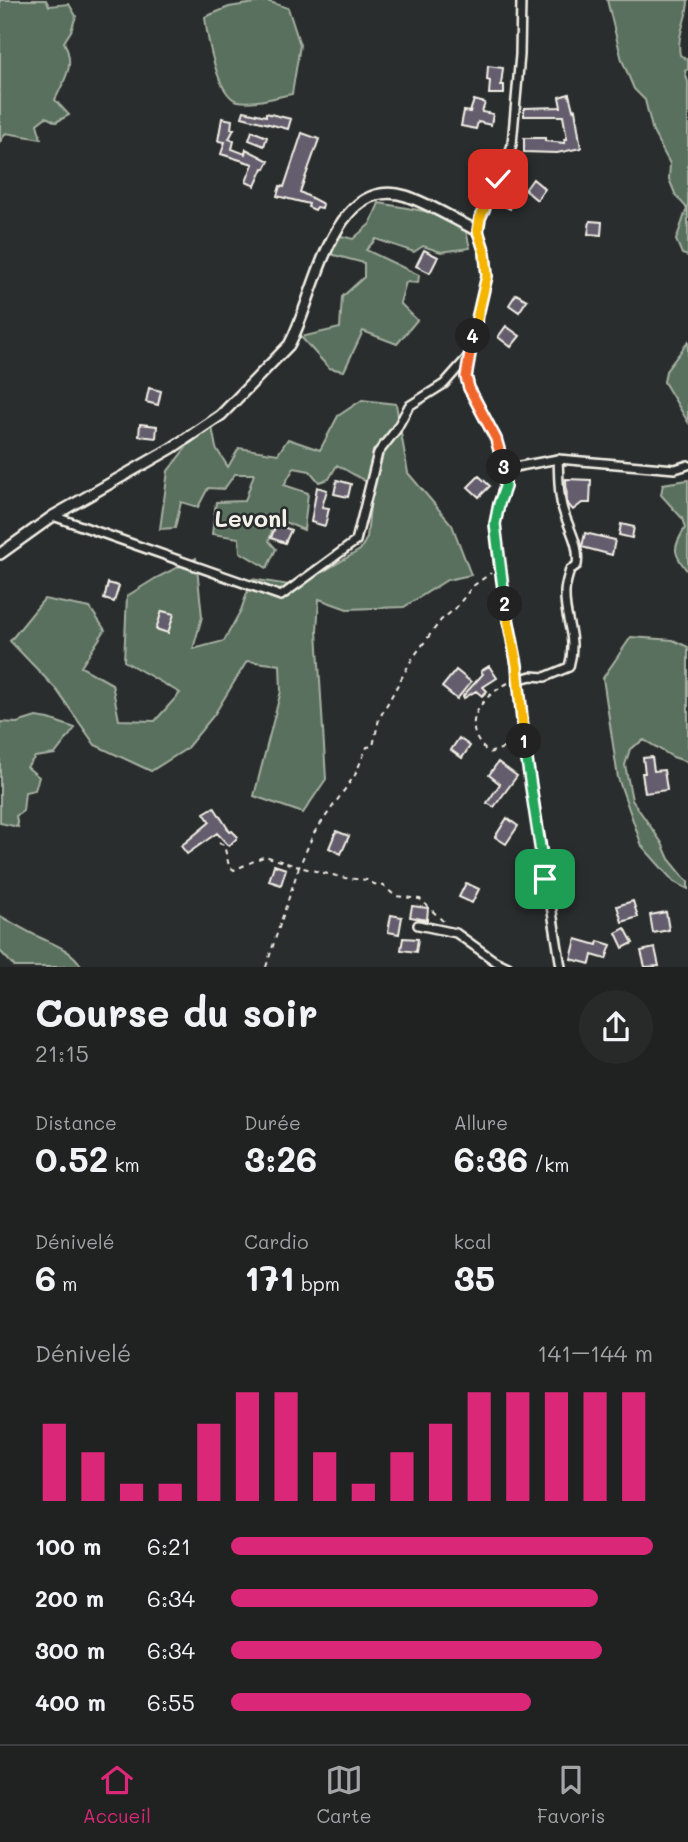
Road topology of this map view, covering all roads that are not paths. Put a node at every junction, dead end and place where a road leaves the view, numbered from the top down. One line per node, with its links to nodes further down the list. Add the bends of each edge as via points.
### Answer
1 (521, 0): 2 (street, via 512,144)
2 (478, 231): 3 (street, via 487,276); 7 (street, via 406,197 373,194 356,206 332,238 289,345 230,406 172,448)
3 (469, 355): 6 (street, via 469,388 496,439); 7 (street, via 444,384 409,406 378,453 356,541 281,596)
4 (558, 458): 5 (street, via 675,470); 6 (street); 9 (street, via 563,510 579,554 577,565 569,570 565,591 572,657 569,667 545,677)
5 (688, 466)
6 (504, 469): 9 (street, via 505,487 495,524)
7 (53, 516): 8 (street)
8 (0, 554)
9 (517, 680): 12 (street)
10 (418, 925): 11 (street, via 456,933)
11 (509, 967)
12 (561, 967)

